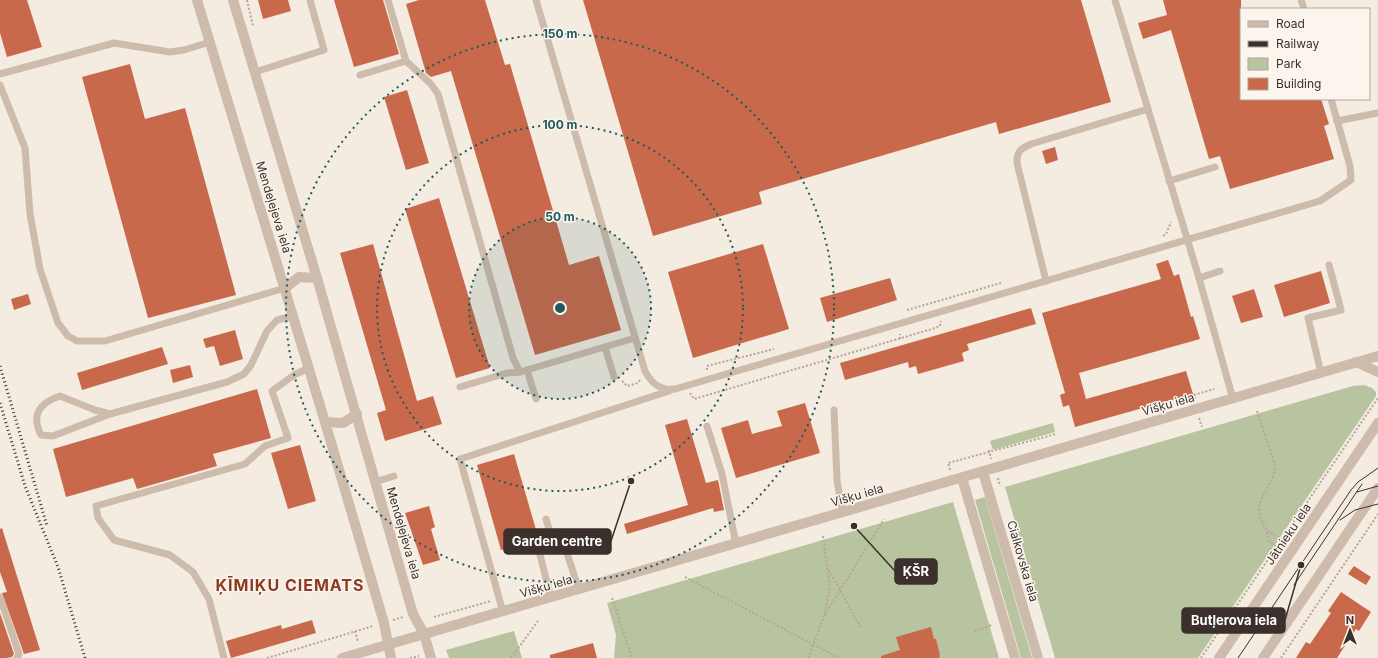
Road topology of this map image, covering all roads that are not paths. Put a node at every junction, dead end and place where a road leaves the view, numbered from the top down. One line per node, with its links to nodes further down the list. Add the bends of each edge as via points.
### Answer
1 (197, 0): 7 (street, Mendeļejeva iela)
2 (233, 0): 9 (street, Mendeļejeva iela)
3 (310, 0): 9 (lane, via 324,50)
4 (388, 0): 8 (lane)
5 (536, 0): 27 (lane)
6 (1115, 0): 14 (lane)
7 (210, 42): 10 (lane, via 170,52 114,43); 25 (street, Mendeļejeva iela)
8 (406, 61): 11 (lane); 33 (lane, via 438,94 513,358)
9 (255, 72): 22 (street, Mendeļejeva iela)
10 (0, 74)
11 (360, 75)
12 (0, 85): 25 (lane, via 25,148 30,214 40,269 58,323 68,336 77,341 105,341)
13 (1331, 100): 16 (lane)
14 (1148, 109): 18 (lane); 24 (lane, via 1019,149 1017,163)
15 (1378, 113): 16 (lane)
16 (1337, 121): 19 (lane, via 1350,166 1351,180 1345,185 1320,201)
17 (1215, 167): 18 (lane)
18 (1169, 181): 19 (lane)
19 (1186, 240): 23 (lane); 24 (lane)
20 (1329, 265): 35 (lane, via 1341,310 1308,318)
21 (1220, 271): 23 (lane)
22 (317, 278): 25 (street, via 299,277); 43 (street, Mendeļejeva iela)
23 (1199, 278): 40 (lane)
24 (1046, 281): 38 (lane)
25 (285, 288): 26 (street, Mendeļejeva iela)
26 (294, 316): 31 (street, Mendeļejeva iela); 42 (lane, via 277,320 267,331 258,353 244,374 227,382)
27 (635, 338): 28 (lane); 38 (lane, via 648,378 659,387)
28 (605, 347): 32 (lane); 36 (lane)
29 (1378, 356): 30 (street, Višķu iela)
30 (1356, 362): 34 (street); 35 (street, Višķu iela)
31 (309, 368): 44 (street, Mendeļejeva iela); 65 (lane, via 272,391 288,438 265,446 245,464 96,506 98,518 114,540 170,555 193,572 209,599)
32 (527, 370): 33 (lane); 39 (lane)
33 (520, 372): 37 (lane, via 507,373)
34 (1378, 372)
35 (1321, 373): 40 (street, Višķu iela)
36 (617, 377)
37 (460, 387)
38 (675, 389): 60 (lane, via 460,459)
39 (536, 399)
40 (1233, 399): 47 (street, Višķu iela)
41 (834, 410): 53 (lane, via 837,481)
42 (110, 414): 42 (lane, via 53,436 42,435 36,425 38,410 48,400 60,396)
43 (357, 414): 44 (street, via 343,423); 50 (street, Mendeļejeva iela)
44 (326, 422): 62 (street, Mendeļejeva iela, via 384,623)
45 (1378, 423): 70 (street, Jātnieku iela)
46 (707, 426): 56 (lane, via 722,474)
47 (983, 472): 49 (street, Višķu iela); 69 (street, Cialkovska iela)
48 (394, 476): 50 (lane)
49 (962, 478): 53 (street, Višķu iela); 68 (street)
50 (375, 482): 61 (street, Mendeļejeva iela, via 413,614)
51 (1378, 488): 52 (street)
52 (1374, 501): 71 (street)
53 (843, 513): 56 (street, Višķu iela)
54 (546, 519): 55 (lane)
55 (552, 539): 57 (lane, via 566,550); 59 (lane, via 540,555)
56 (736, 544): 57 (street, Višķu iela)
57 (578, 590): 59 (street, Višķu iela)
58 (0, 596): 64 (lane, via 18,654)
59 (551, 598): 60 (street, Višķu iela)
60 (503, 612): 61 (street, Višķu iela)
61 (424, 634): 62 (street, Višķu iela); 63 (street, Mendeļejeva iela)
62 (387, 644): 66 (street, Višķu iela); 67 (street, Mendeļejeva iela)
63 (426, 656)
64 (17, 658)
65 (224, 658)
66 (342, 658)
67 (392, 658)
68 (1015, 658)
69 (1038, 658)
70 (1219, 658)
71 (1263, 658)

